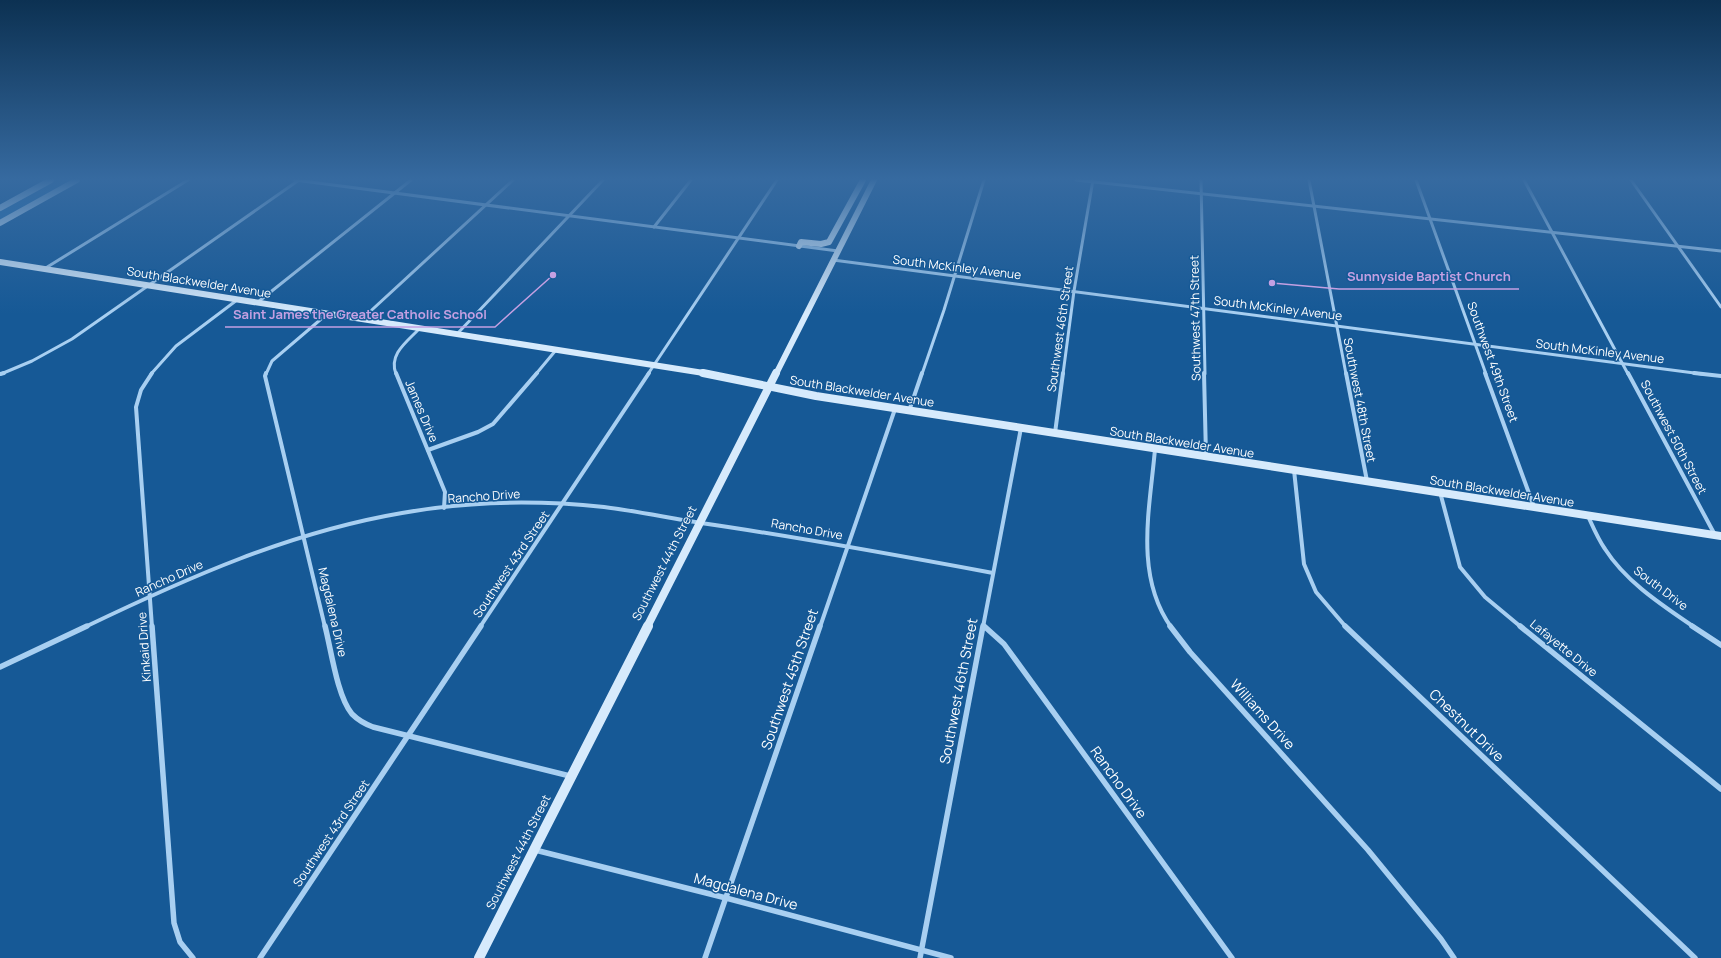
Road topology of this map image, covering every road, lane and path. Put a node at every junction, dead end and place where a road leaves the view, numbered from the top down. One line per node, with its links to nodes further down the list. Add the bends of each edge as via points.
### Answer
1 (116, 225): 27 (street)
2 (235, 225): 29 (street)
3 (356, 225): 32 (street)
4 (465, 225): 36 (street)
5 (560, 225): 39 (street)
6 (636, 225): 18 (street)
7 (748, 225): 20 (street, Southwest 43rd Street)
8 (838, 225): 21 (street, via 829,242)
9 (851, 225): 23 (street, Southwest 44th Street)
10 (970, 225): 28 (street)
11 (1085, 225): 30 (street, Southwest 46th Street)
12 (1202, 225): 34 (street, Southwest 47th Street)
13 (1317, 225): 37 (street, Southwest 48th Street)
14 (1433, 225): 40 (street, Southwest 49th Street)
15 (1475, 225): 19 (street)
16 (1548, 225): 19 (street, Southwest 50th Street)
17 (1663, 225): 22 (street)
18 (654, 227): 20 (street)
19 (1553, 233): 22 (street); 42 (street, Southwest 50th Street)
20 (739, 238): 21 (street); 43 (street, Southwest 43rd Street)
21 (800, 244): 23 (street)
22 (1678, 246): 24 (street); 33 (street)
23 (838, 251): 25 (street, Southwest 44th Street)
24 (1721, 251)
25 (833, 260): 28 (street, South McKinley Avenue); 46 (street, Southwest 44th Street)
26 (0, 262): 27 (street, South Blackwelder Avenue)
27 (44, 269): 29 (street, South Blackwelder Avenue)
28 (955, 275): 30 (street, South McKinley Avenue); 48 (street)
29 (148, 286): 31 (street, South Blackwelder Avenue); 44 (street, via 67,342 32,361)
30 (1074, 291): 34 (street, South McKinley Avenue); 50 (street, Southwest 46th Street)
31 (237, 299): 32 (street, South Blackwelder Avenue); 66 (street, Kinkaid Drive, via 163,358 146,380 137,400)
32 (258, 303): 35 (street, South Blackwelder Avenue)
33 (1721, 307)
34 (1203, 308): 37 (street, South McKinley Avenue); 53 (street, Southwest 47th Street)
35 (327, 314): 36 (street, South Blackwelder Avenue); 63 (street, Magdalena Drive, via 272,361 265,374)
36 (362, 319): 38 (street, South Blackwelder Avenue)
37 (1335, 324): 40 (street, South McKinley Avenue); 55 (street, Southwest 48th Street)
38 (420, 328): 39 (street, South Blackwelder Avenue); 52 (street, James Drive, via 401,348 393,362)
39 (457, 334): 41 (street, South Blackwelder Avenue)
40 (1476, 344): 42 (street, South McKinley Avenue); 58 (street, Southwest 49th Street)
41 (556, 350): 43 (street, South Blackwelder Avenue); 52 (street, via 496,421 478,432)
42 (1622, 362): 45 (street, South McKinley Avenue); 62 (street, Southwest 50th Street)
43 (655, 365): 46 (street, South Blackwelder Avenue); 57 (street, Southwest 43rd Street)
44 (0, 374)
45 (1721, 376)
46 (770, 386): 47 (street, South Blackwelder Avenue, via 792,392); 61 (street, Southwest 44th Street)
47 (895, 408): 48 (street, South Blackwelder Avenue); 64 (street, Southwest 45th Street)
48 (909, 411): 49 (street, South Blackwelder Avenue)
49 (1021, 428): 50 (street, South Blackwelder Avenue); 65 (street, Southwest 46th Street)
50 (1055, 433): 51 (street, South Blackwelder Avenue)
51 (1155, 449): 53 (street, South Blackwelder Avenue); 83 (street, Williams Drive, via 1148,556 1150,580 1157,604 1190,652 1368,850)
52 (428, 450): 59 (street, James Drive, via 445,492)
53 (1206, 456): 54 (street, South Blackwelder Avenue)
54 (1294, 470): 55 (street, South Blackwelder Avenue); 84 (street, Chestnut Drive, via 1304,564 1316,592 1341,622)
55 (1367, 481): 56 (street, South Blackwelder Avenue)
56 (1440, 492): 58 (street, South Blackwelder Avenue); 72 (street, Lafayette Drive, via 1460,567 1486,597)
57 (563, 504): 59 (street, Rancho Drive, via 491,504); 61 (street, Rancho Drive, via 613,508); 70 (street, Southwest 43rd Street)
58 (1534, 506): 60 (street, South Blackwelder Avenue)
59 (444, 508): 63 (street, Rancho Drive, via 366,520)
60 (1588, 516): 62 (street, South Blackwelder Avenue); 68 (street, South Drive, via 1610,558 1623,572 1639,587)
61 (700, 522): 64 (street, Rancho Drive); 71 (street, Southwest 44th Street)
62 (1718, 536)
63 (304, 537): 66 (street, Rancho Drive, via 226,565); 70 (street, Magdalena Drive, via 341,691 348,709 354,718 363,723)
64 (847, 546): 65 (street, Rancho Drive); 74 (street, Southwest 45th Street)
65 (993, 573): 67 (street, Southwest 46th Street)
66 (150, 597): 69 (street, Rancho Drive); 76 (street, Kinkaid Drive, via 174,922 177,939 184,951)
67 (983, 625): 75 (street, Southwest 46th Street); 82 (street, Rancho Drive, via 1004,644)
68 (1721, 645)
69 (0, 667)
70 (408, 735): 71 (street, Magdalena Drive); 77 (street, Southwest 43rd Street)
71 (572, 776): 73 (street, Southwest 44th Street)
72 (1721, 789)
73 (534, 850): 74 (street, Magdalena Drive); 78 (street, Southwest 44th Street)
74 (726, 898): 75 (street, Magdalena Drive); 79 (street, Southwest 45th Street)
75 (921, 950): 80 (street, Southwest 46th Street); 81 (street, Magdalena Drive)
76 (193, 958)
77 (260, 958)
78 (479, 958)
79 (705, 958)
80 (920, 958)
81 (951, 958)
82 (1232, 958)
83 (1454, 958)
84 (1695, 958)

